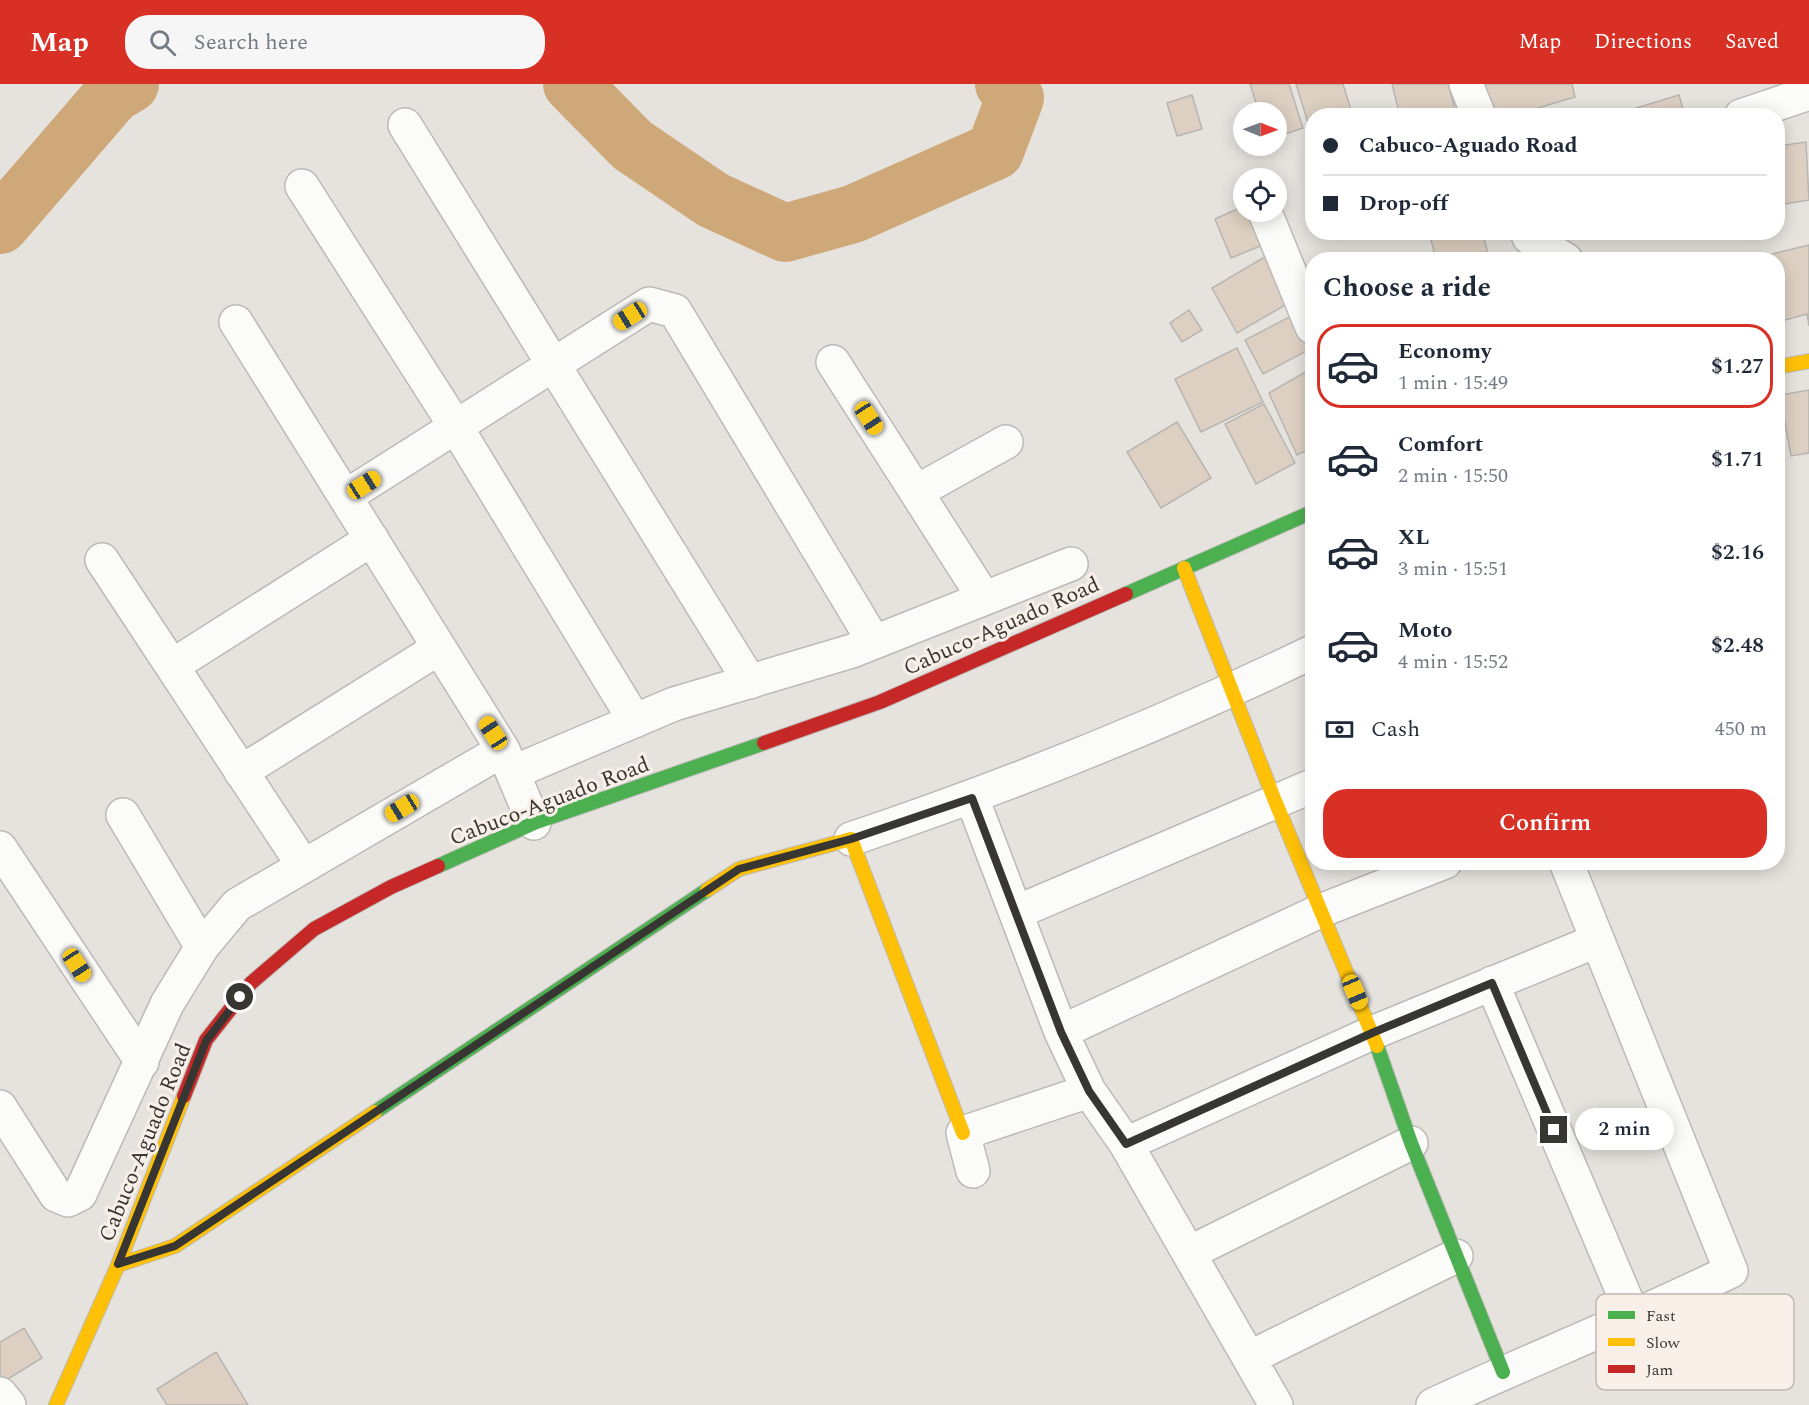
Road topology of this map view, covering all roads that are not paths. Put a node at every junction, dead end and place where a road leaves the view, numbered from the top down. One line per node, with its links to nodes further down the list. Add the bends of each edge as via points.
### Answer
1 (1466, 84): 3 (street)
2 (1809, 93): 4 (street)
3 (1476, 108)
4 (1765, 108)
5 (405, 125): 14 (street)
6 (302, 186): 16 (street)
7 (1269, 222): 10 (street)
8 (1534, 240): 9 (street)
9 (1553, 252)
10 (1305, 310)
11 (236, 322): 19 (street)
12 (1809, 361): 15 (street)
13 (833, 362): 18 (street)
14 (554, 365): 16 (street); 26 (street, via 649,304 675,311); 30 (street)
15 (1785, 366)
16 (456, 427): 19 (street); 32 (street)
17 (1006, 442): 18 (street)
18 (916, 492): 25 (street)
19 (345, 497): 21 (street)
20 (1305, 515): 24 (street, Cabuco-Aguado Road)
21 (372, 539): 27 (street); 29 (street)
22 (102, 560): 29 (street)
23 (1071, 564): 25 (street)
24 (1184, 568): 31 (street); 39 (street, Cabuco-Aguado Road, via 880,702)
25 (984, 598): 26 (street)
26 (874, 642): 30 (street)
27 (439, 648): 33 (street); 34 (street)
28 (1305, 655): 31 (street)
29 (172, 666): 34 (street)
30 (750, 681): 32 (street, via 674,704)
31 (1231, 691): 36 (street); 37 (street)
32 (635, 721): 33 (street)
33 (509, 761): 39 (street); 42 (street)
34 (241, 772): 42 (street)
35 (1305, 789): 37 (street)
36 (972, 798): 40 (street); 46 (street)
37 (1275, 801): 45 (street); 46 (street)
38 (123, 815): 48 (street)
39 (534, 823): 61 (street, Cabuco-Aguado Road, via 391,887 314,929 251,983 206,1041)
40 (851, 839): 55 (street); 61 (street, via 739,869 175,1246)
41 (0, 848): 52 (street)
42 (303, 865): 48 (street, via 237,905)
43 (1425, 870): 45 (street)
44 (1569, 870): 47 (street)
45 (1320, 911): 50 (street); 51 (street)
46 (1017, 912): 50 (street)
47 (1596, 941): 49 (street); 63 (street, via 1731,1271)
48 (202, 947): 52 (street, via 167,1004)
49 (1492, 983): 51 (street); 62 (street)
50 (1061, 1032): 53 (street)
51 (1372, 1033): 56 (street); 57 (street)
52 (142, 1062): 54 (street, via 80,1194 68,1200 56,1195)
53 (1089, 1091): 55 (street); 57 (street)
54 (0, 1107)
55 (963, 1133): 58 (street)
56 (1411, 1143): 59 (street); 60 (street)
57 (1126, 1144): 59 (street)
58 (973, 1171)
59 (1189, 1253): 65 (street)
60 (1456, 1256): 65 (street); 66 (street)
61 (118, 1264): 69 (street, Cabuco-Aguado Road)
62 (1624, 1294)
63 (1684, 1294)
64 (1596, 1334): 66 (street)
65 (1250, 1358): 70 (street)
66 (1503, 1372): 71 (street)
67 (0, 1394): 68 (street)
68 (9, 1405)
69 (56, 1405)
70 (1276, 1405)
71 (1433, 1405)

